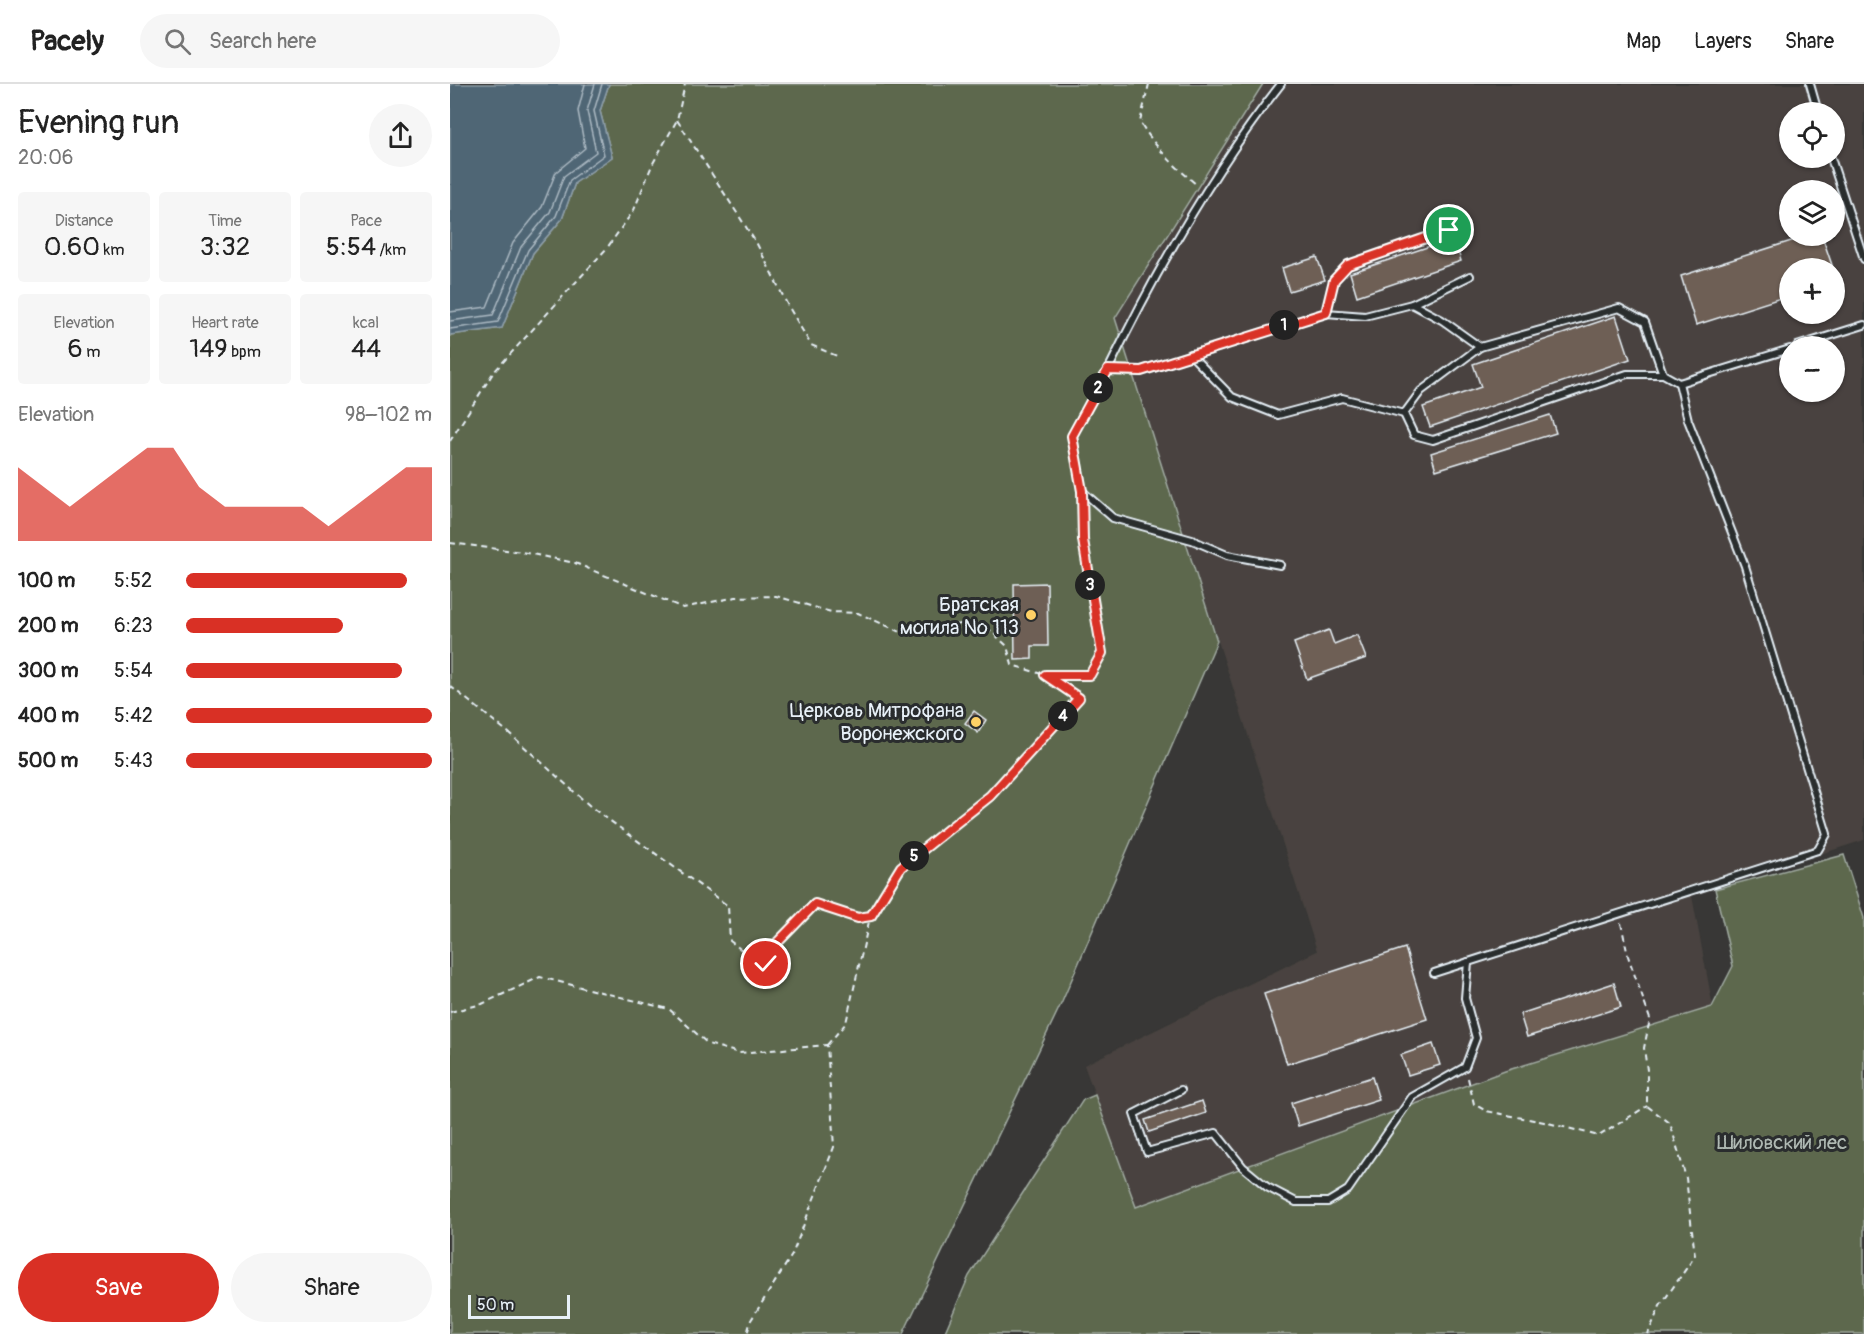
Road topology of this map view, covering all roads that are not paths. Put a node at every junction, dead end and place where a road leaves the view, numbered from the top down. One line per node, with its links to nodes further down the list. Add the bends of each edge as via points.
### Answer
1 (1281, 84): 15 (lane, via 1247,127 1206,193)
2 (1810, 84): 3 (lane)
3 (1815, 102)
4 (1834, 168): 6 (lane)
5 (1449, 230): 9 (lane, via 1348,265 1334,280)
6 (1864, 259)
7 (1470, 276): 8 (lane)
8 (1412, 304): 9 (lane, via 1365,316); 12 (lane)
9 (1326, 313): 14 (lane)
10 (1864, 325): 11 (lane)
11 (1829, 336)
12 (1480, 347): 16 (lane, via 1619,308 1645,322); 18 (lane, via 1421,391)
13 (1779, 352): 17 (lane)
14 (1190, 354): 15 (lane, via 1141,371); 18 (lane, via 1232,397 1278,415 1342,398)
15 (1108, 370): 19 (lane, via 1072,436 1082,491 1113,518 1192,540 1227,555)
16 (1663, 374): 17 (lane); 18 (lane, via 1627,374 1433,440 1414,435)
17 (1679, 383): 20 (lane, via 1689,420 1745,566 1827,834 1818,850)
18 (1404, 414)
19 (1280, 565)
20 (1467, 962): 21 (lane); 22 (lane, via 1465,998 1476,1038 1465,1067 1412,1097 1348,1190 1328,1202 1296,1202 1267,1187 1243,1167 1216,1133 1148,1152 1134,1114)
21 (1434, 973)
22 (1182, 1090)

